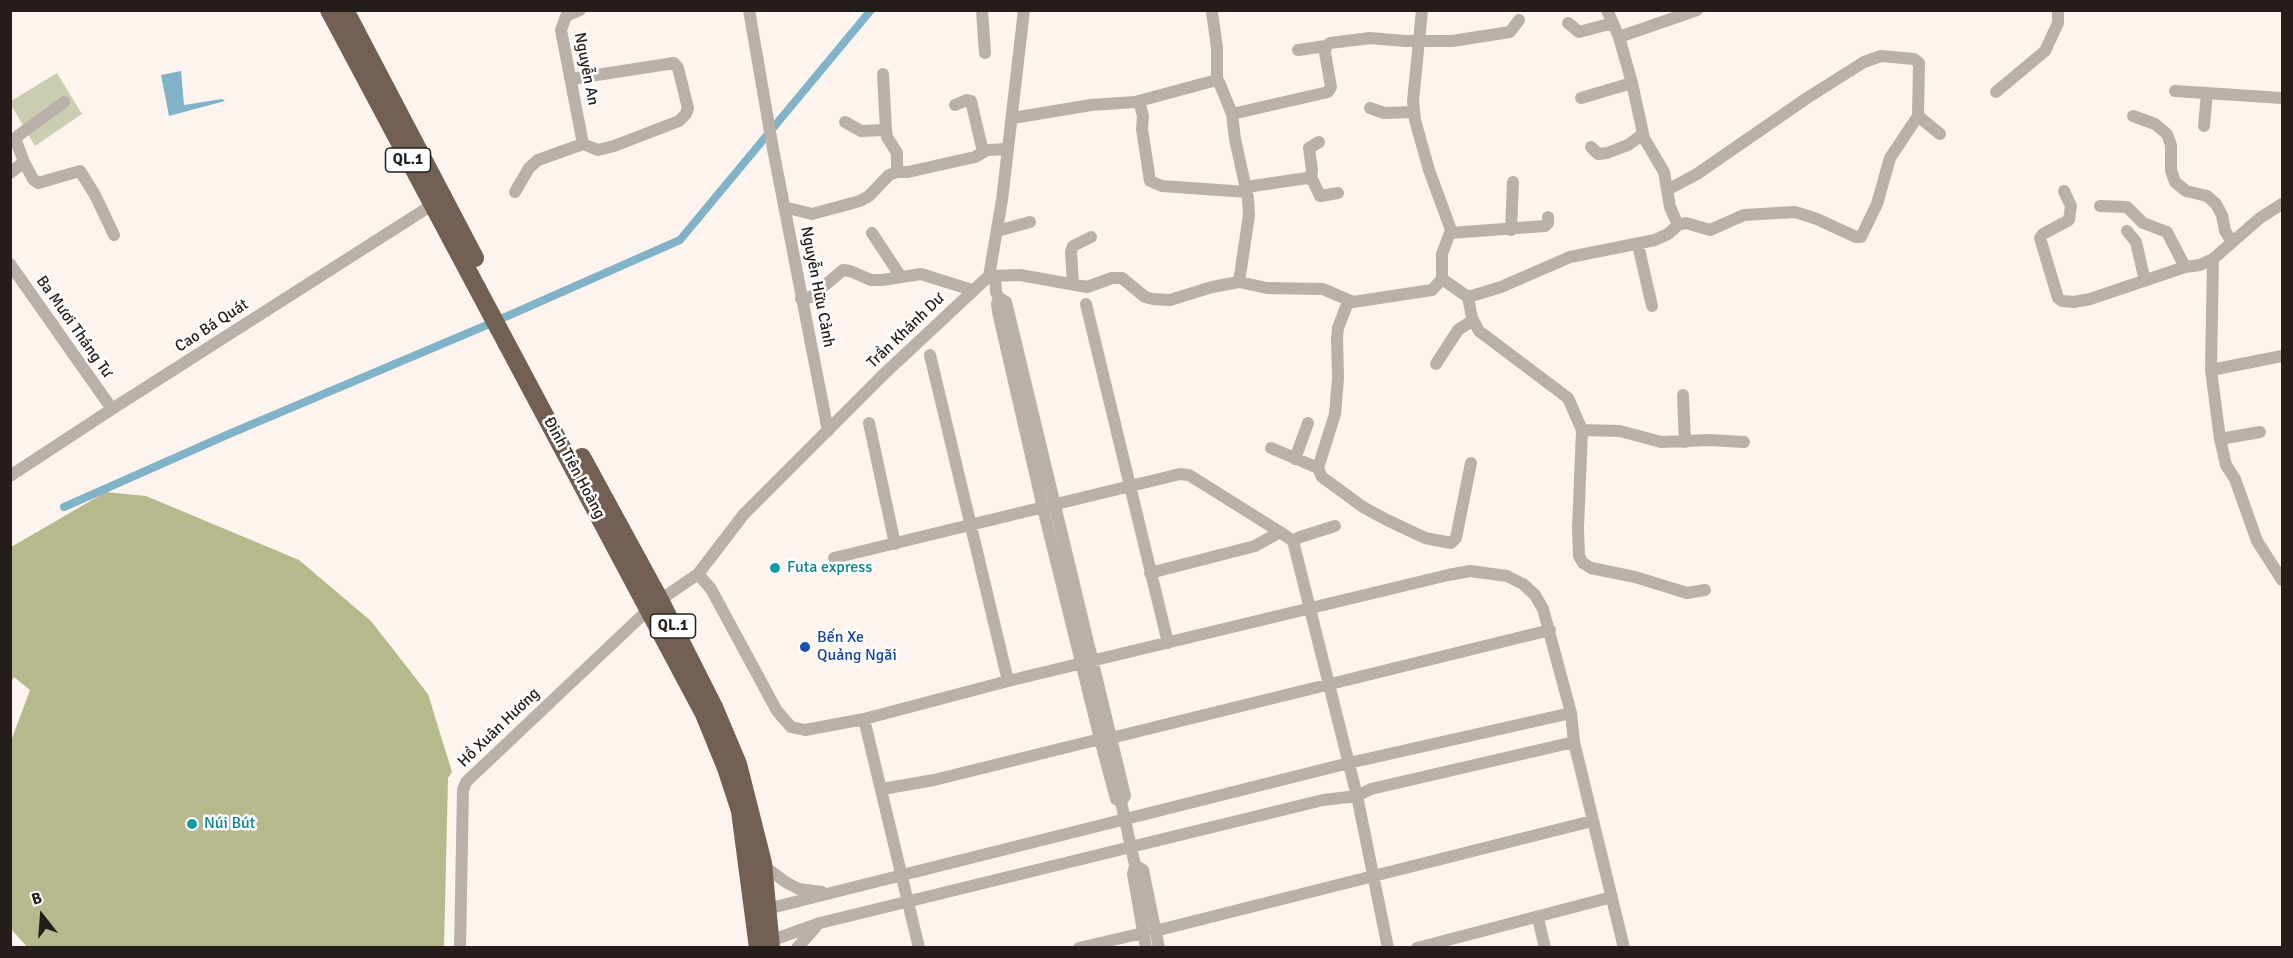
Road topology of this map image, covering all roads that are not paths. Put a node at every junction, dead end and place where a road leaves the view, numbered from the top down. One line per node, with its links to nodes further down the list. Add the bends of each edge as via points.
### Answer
1 (329, 10): 58 (highway, Đinh Tiên Hoàng / QL.1)
2 (345, 10): 91 (highway, Đinh Tiên Hoàng / QL.1)
3 (580, 10): 20 (street, Nguyễn An, via 566,16 561,30)
4 (749, 10): 60 (street, Nguyễn Hữu Cảnh)
5 (982, 10): 18 (street)
6 (1024, 10): 36 (street)
7 (1422, 10): 15 (street)
8 (1697, 10): 14 (street)
9 (2058, 10): 24 (street, via 2058,23 2049,46)
10 (1212, 12): 21 (street)
11 (1609, 14): 13 (street, via 1579,32); 14 (street)
12 (1519, 20): 15 (street, via 1505,33 1452,41)
13 (1568, 23)
14 (1618, 37): 22 (street)
15 (1419, 40): 16 (street, via 1370,38); 32 (street)
16 (1326, 46): 17 (street); 33 (street, via 1331,87 1328,92)
17 (1298, 50)
18 (986, 53)
19 (883, 74): 39 (street)
20 (571, 79): 43 (street, Nguyễn An); 43 (street, via 674,63 687,101 686,114 678,121 605,148 593,149)
21 (1217, 81): 28 (street); 33 (street, via 1223,86)
22 (1632, 83): 26 (street); 40 (street)
23 (2175, 91): 25 (street)
24 (1996, 92)
25 (2207, 93): 27 (street); 38 (street)
26 (1581, 98)
27 (2283, 98)
28 (1139, 101): 36 (street); 52 (street, via 1150,180 1162,186)
29 (64, 102): 47 (street, via 15,138)
30 (955, 105): 46 (street, via 971,101)
31 (1370, 108): 32 (street, via 1384,113)
32 (1414, 112): 67 (street, via 1419,140)
33 (1232, 114): 52 (street)
34 (1918, 116): 41 (street); 53 (street, via 1917,61 1881,56 1870,59); 63 (street, via 1890,158 1877,204 1861,237 1795,212 1744,215 1710,230 1686,223)
35 (2133, 116): 71 (street, via 2155,124 2167,134 2175,182 2216,204)
36 (1012, 118): 45 (street)
37 (845, 122): 39 (street, via 861,131)
38 (2204, 126)
39 (886, 130): 48 (street, via 897,153)
40 (1643, 134): 44 (street, via 1607,153 1598,154); 53 (street, via 1664,172)
41 (1940, 134)
42 (1318, 142): 50 (street, via 1309,148)
43 (583, 144): 55 (street, via 538,160)
44 (1591, 147)
45 (1008, 149): 46 (street); 65 (street)
46 (983, 152): 48 (street, via 975,157)
47 (24, 162): 49 (street); 69 (street, via 38,183 80,171)
48 (897, 172): 60 (street, via 860,201 812,214)
49 (10, 173)
50 (1311, 179): 52 (street); 56 (street, via 1320,196)
51 (1513, 182): 64 (street)
52 (1246, 190): 81 (street, via 1249,215)
53 (1667, 190): 63 (street)
54 (2064, 191): 80 (street, via 2071,206 2069,220 2040,238 2060,300 2074,302)
55 (515, 192)
56 (1338, 193)
57 (2283, 204): 71 (street)
58 (432, 205): 91 (highway, Đinh Tiên Hoàng / QL.1); 98 (street, Cao Bá Quát)
59 (2100, 206): 75 (street, via 2127,207 2143,223 2167,232)
60 (784, 207): 87 (street, Nguyễn Hữu Cảnh)
61 (1548, 217): 64 (street, via 1545,226)
62 (1030, 222): 65 (street)
63 (1678, 225): 72 (street, via 1663,237)
64 (1512, 230): 67 (street)
65 (997, 231): 76 (street)
66 (2127, 231): 80 (street, via 2136,242)
67 (1450, 232): 79 (street, via 1442,254)
68 (872, 233): 77 (street)
69 (114, 235)
70 (1091, 237): 82 (street, via 1071,252)
71 (2232, 242): 73 (street)
72 (1638, 245): 86 (street, via 1570,257); 90 (street)
73 (2213, 259): 75 (street); 96 (street)
74 (10, 264): 78 (street, Ba Mươi Tháng Tư)
75 (2185, 267): 80 (street)
76 (992, 276): 82 (street, via 1020,275); 84 (street, Trần Khánh Dư); 113 (street, via 999,298 1006,302)
77 (901, 277): 84 (street, via 921,274); 87 (street, via 871,280 843,270 812,297)
78 (14, 279): 98 (street, Ba Mươi Tháng Tư)
79 (1442, 279): 83 (street); 85 (street)
80 (2145, 281)
81 (1239, 282): 82 (street, via 1170,300 1145,297 1122,278 1087,287); 88 (street, via 1267,288 1323,289)
82 (1073, 284)
83 (1453, 287): 85 (street); 86 (street)
84 (972, 290): 102 (street, Trần Khánh Dư)
85 (1432, 290): 88 (street)
86 (1468, 297): 92 (street)
87 (801, 299): 102 (street, Nguyễn Hữu Cảnh)
88 (1348, 302): 110 (street, via 1336,338 1335,414)
89 (1086, 304): 112 (street)
90 (1652, 306)
91 (493, 307): 124 (highway, Đinh Tiên Hoàng / QL.1)
92 (1473, 320): 95 (street, via 1458,330); 101 (street, via 1492,342 1568,398)
93 (930, 355): 114 (street)
94 (2283, 356): 96 (street)
95 (1436, 364)
96 (2211, 370): 104 (street)
97 (1683, 395): 105 (street)
98 (112, 409): 111 (street, Cao Bá Quát)
99 (869, 423): 118 (street)
100 (1308, 423): 108 (street)
101 (1582, 430): 105 (street, via 1620,431 1651,440); 123 (street, via 1578,528 1583,563 1687,593)
102 (828, 431): 121 (street, Trần Khánh Dư, via 744,514)
103 (2260, 432): 104 (street)
104 (2220, 440): 122 (street, via 2257,541)
105 (1684, 442): 106 (street)
106 (1744, 442)
107 (1271, 448): 108 (street)
108 (1294, 459): 110 (street)
109 (1471, 463): 110 (street, via 1456,538 1451,543 1425,538 1363,507 1322,477)
110 (1318, 468)
111 (10, 476)
112 (1130, 488): 113 (street); 116 (street, via 1189,475); 120 (street)
113 (1049, 507): 114 (street); 128 (street)
114 (970, 524): 118 (street); 129 (street)
115 (1335, 526): 117 (street)
116 (1280, 532): 117 (street); 120 (street, via 1255,546)
117 (1293, 541): 125 (street)
118 (895, 544): 119 (street)
119 (834, 558)
120 (1150, 573): 127 (street)
121 (698, 574): 124 (street, Trần Khánh Dư); 132 (street, via 711,589 784,721 805,730)
122 (2283, 580)
123 (1705, 590)
124 (654, 604): 141 (highway, Đinh Tiên Hoàng / QL.1, via 714,707 738,764); 151 (highway, Đinh Tiên Hoàng / QL.1, via 726,768 740,811); 152 (street, Hồ Xuân Hương, via 466,782)
125 (1310, 610): 126 (street, via 1448,575 1489,572 1523,584 1535,595); 127 (street); 130 (street)
126 (1550, 630): 130 (street); 131 (street)
127 (1168, 643): 128 (street)
128 (1088, 663): 129 (street); 133 (street)
129 (1008, 681): 132 (street)
130 (1329, 684): 133 (street); 135 (street)
131 (1570, 713): 134 (street); 135 (street)
132 (864, 719): 136 (street)
133 (1105, 739): 136 (street); 138 (street, via 1125,796 1121,802)
134 (1574, 742): 137 (street, via 1371,789); 139 (street)
135 (1349, 763): 137 (street); 138 (street)
136 (882, 789): 142 (street)
137 (1357, 796): 140 (street, via 1323,800); 143 (street)
138 (1124, 819): 140 (street); 142 (street)
139 (1592, 820): 143 (street); 145 (street)
140 (1130, 847): 146 (street); 150 (street)
141 (762, 855): 144 (street, via 768,869 787,883); 147 (highway, Đinh Tiên Hoàng / QL.1)
142 (901, 875): 144 (street); 146 (street)
143 (1372, 877): 150 (street); 158 (street)
144 (829, 894): 147 (street)
145 (1612, 897): 148 (street); 161 (street)
146 (908, 902): 149 (street); 154 (street)
147 (767, 909): 151 (highway, Đinh Tiên Hoàng / QL.1)
148 (1538, 918): 159 (street); 160 (street)
149 (820, 923): 151 (street); 153 (street)
150 (1149, 932): 155 (street); 156 (street); 157 (street)
151 (767, 946)
152 (460, 948)
153 (797, 948)
154 (919, 948)
155 (1079, 948)
156 (1146, 948)
157 (1159, 948)
158 (1388, 948)
159 (1417, 948)
160 (1545, 948)
161 (1624, 948)

